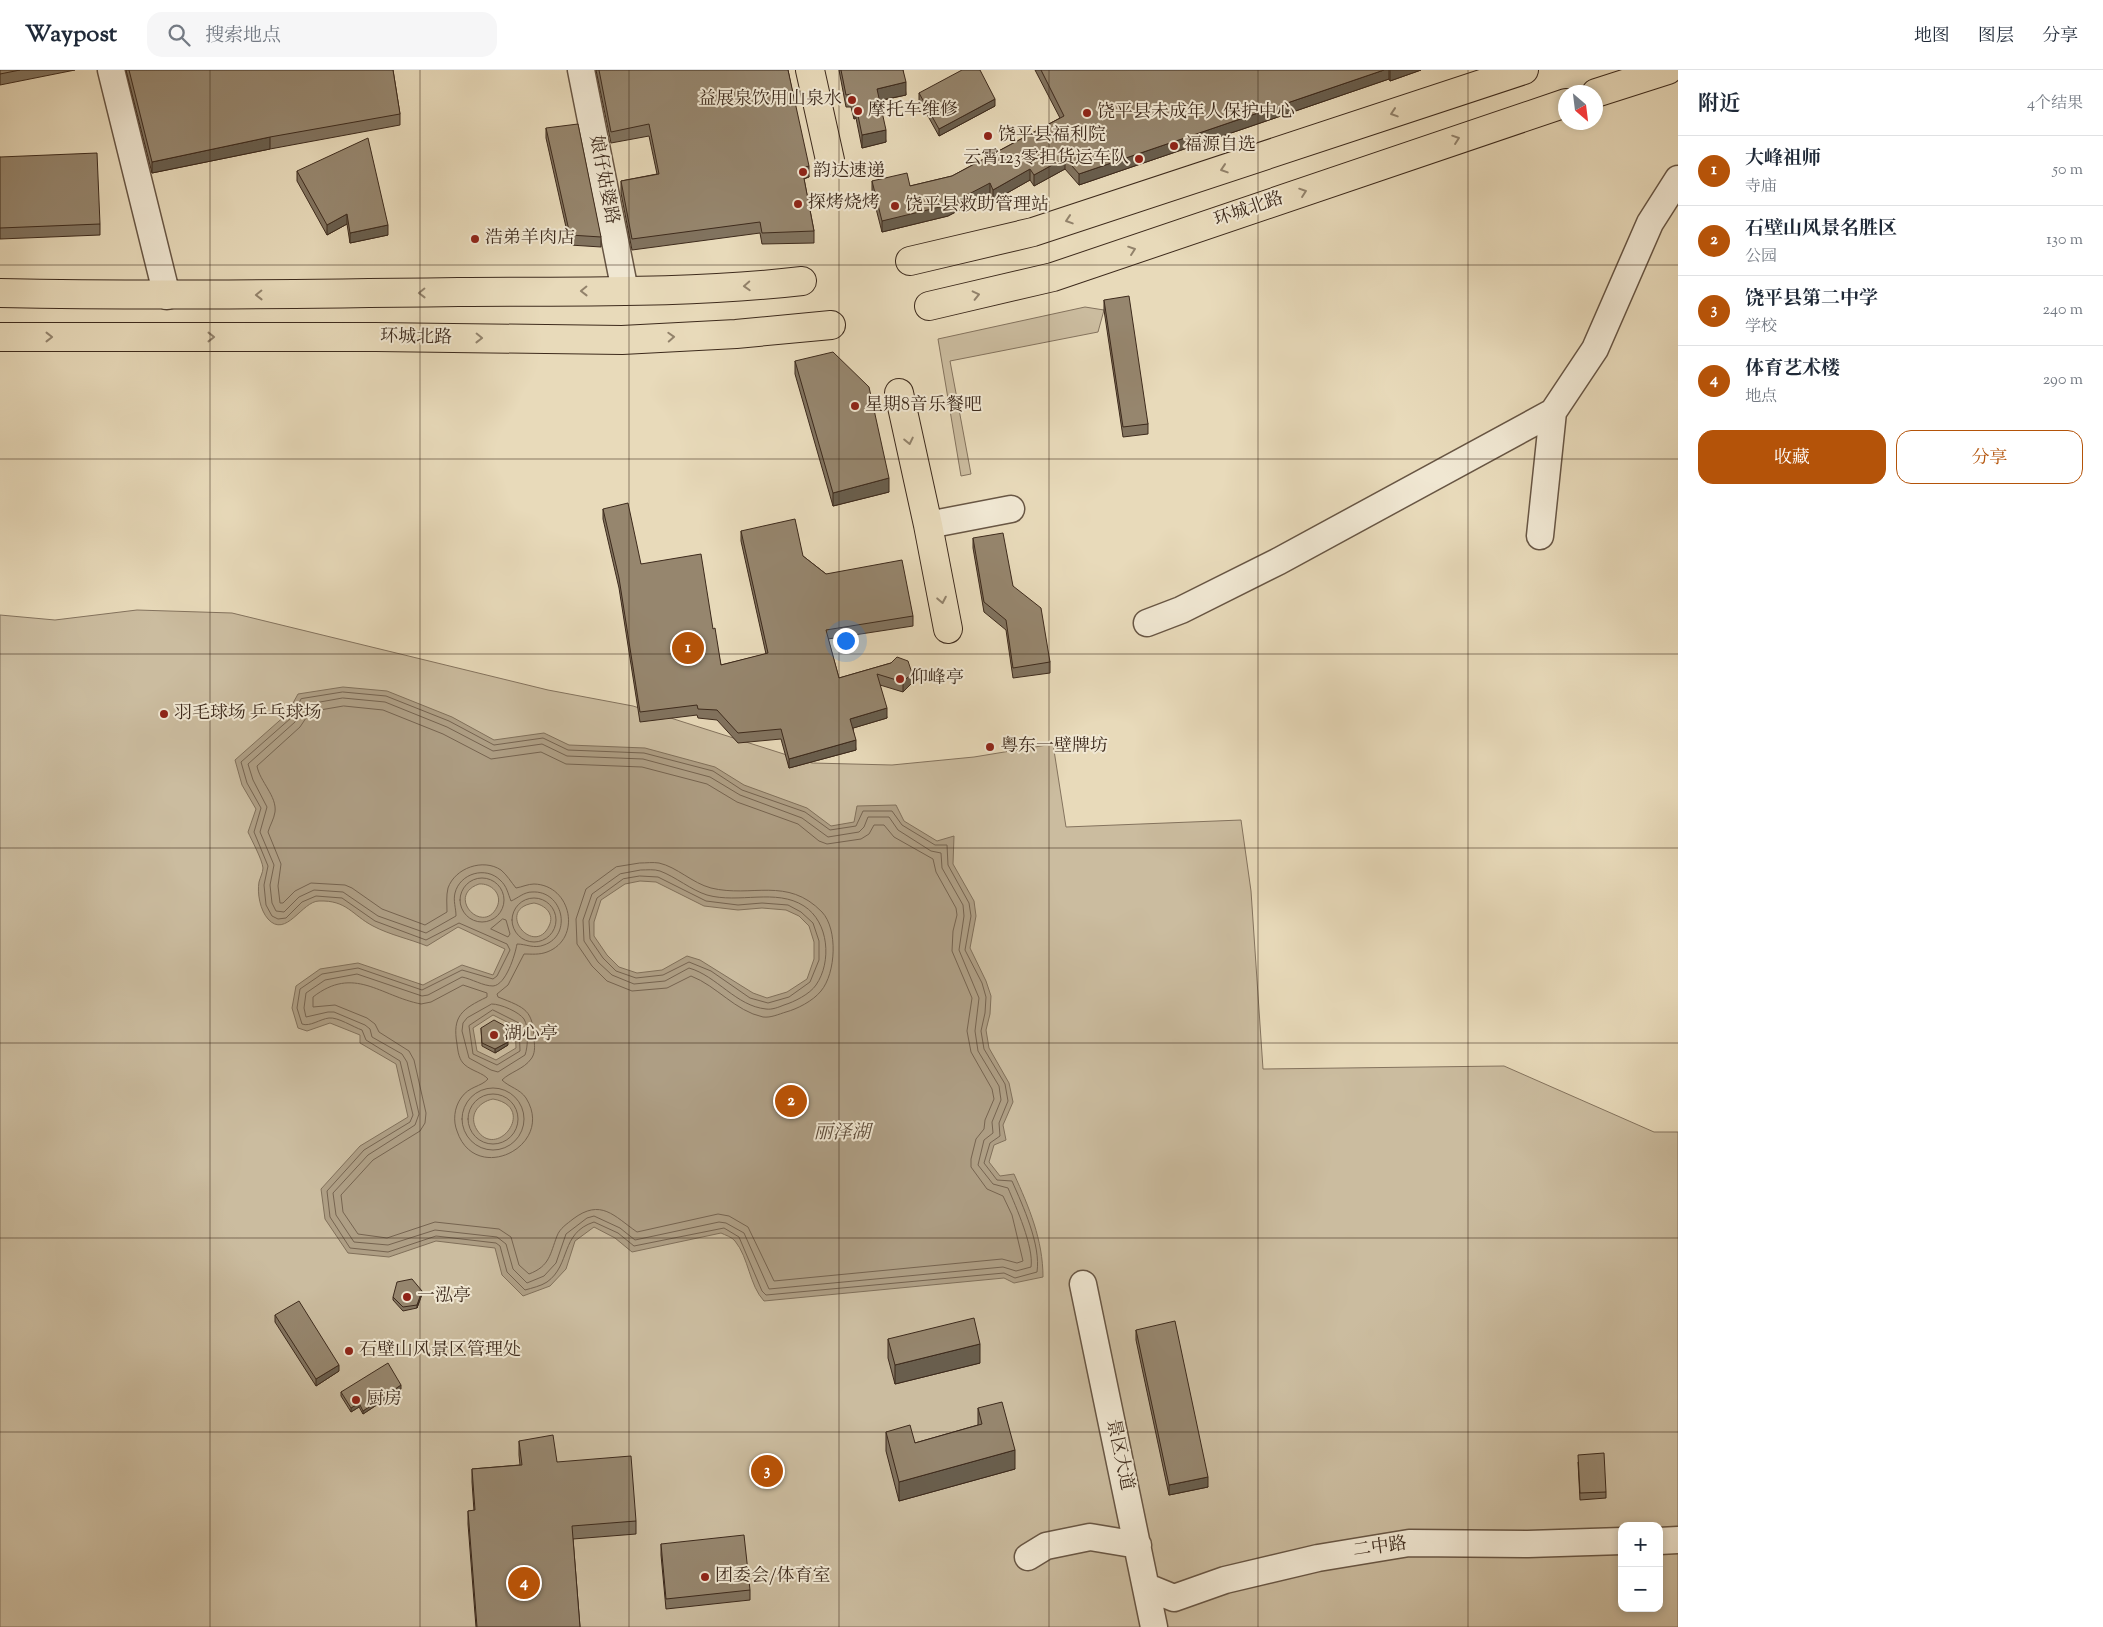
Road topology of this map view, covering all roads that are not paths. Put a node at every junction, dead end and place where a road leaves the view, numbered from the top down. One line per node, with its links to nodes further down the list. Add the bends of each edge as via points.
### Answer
1 (111, 70): 14 (street)
2 (581, 70): 12 (street, 娘仔姑婆路)
3 (810, 70): 8 (main road)
4 (1524, 70): 10 (main road, one-way to 10, via 1033,232)
5 (1668, 70): 6 (main road)
6 (1603, 91)
7 (1558, 106): 15 (main road, 环城北路, one-way to 7, via 1053,277)
8 (830, 160)
9 (1678, 179): 19 (street, via 1650,223 1595,349)
10 (910, 261)
11 (802, 281): 12 (main road, one-way to 12)
12 (625, 291): 14 (main road, one-way to 14)
13 (0, 293): 14 (main road)
14 (167, 296)
15 (929, 306)
16 (831, 325): 17 (main road, 环城北路, one-way to 16, via 622,340)
17 (0, 337)
18 (899, 393): 21 (main road, one-way to 21)
19 (1553, 412): 22 (street); 23 (street, via 1279,561 1182,610)
20 (1011, 508): 21 (street)
21 (928, 525): 24 (main road, one-way to 24)
22 (1540, 536)
23 (1147, 623)
24 (948, 629)
25 (1083, 1284): 29 (street, 景区大道)
26 (1678, 1540): 28 (street)
27 (1618, 1541): 31 (street, 二中路, via 1408,1543 1308,1560 1225,1580 1174,1598)
28 (1663, 1541)
29 (1138, 1545): 30 (street, via 1090,1537 1046,1546); 31 (street, 景区大道)
30 (1028, 1557)
31 (1147, 1587): 32 (street, 景区大道)
32 (1154, 1627)

